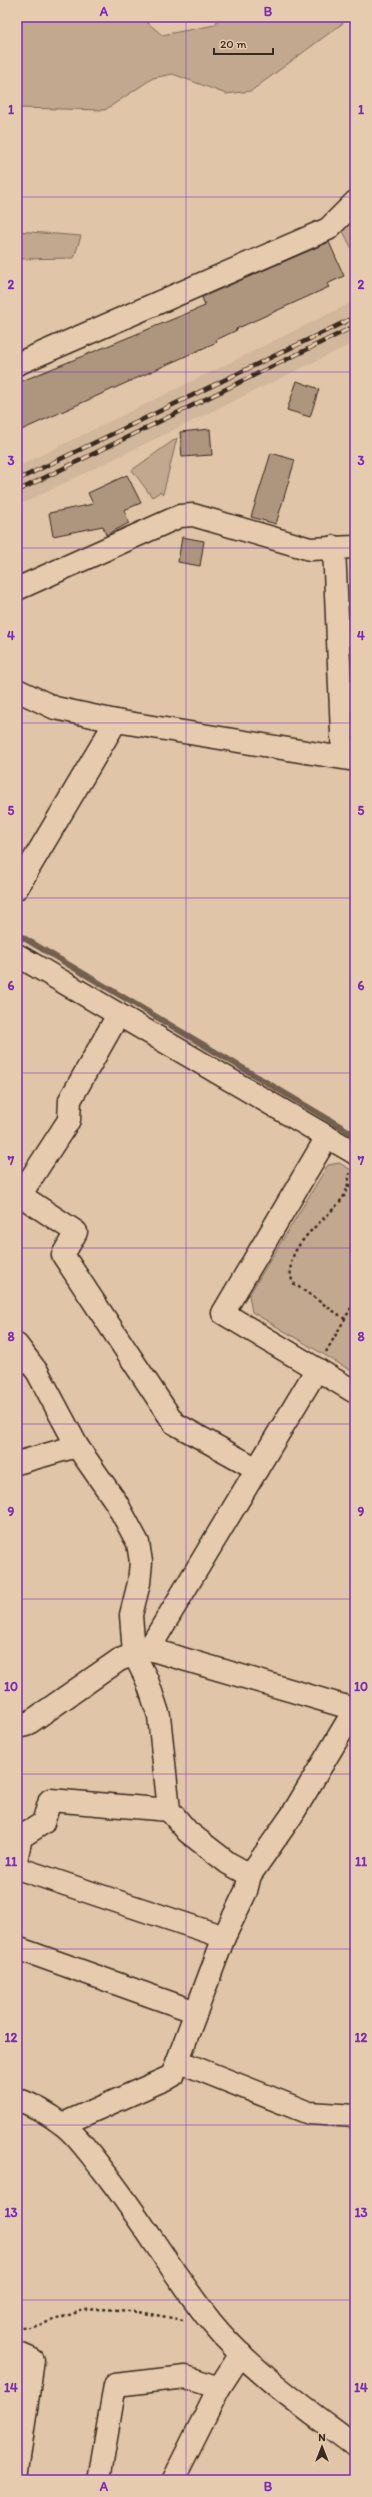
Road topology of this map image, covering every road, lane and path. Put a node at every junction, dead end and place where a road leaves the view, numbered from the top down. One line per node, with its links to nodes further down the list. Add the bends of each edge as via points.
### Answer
1 (355, 202): 2 (street, via 328,229)
2 (17, 364)
3 (334, 547): 4 (street); 5 (street, via 310,549 193,515 180,516); 8 (street)
4 (355, 547)
5 (17, 589)
6 (17, 690): 7 (street, via 55,708)
7 (116, 721): 8 (street); 9 (street)
8 (349, 758)
9 (17, 888)
10 (17, 955): 11 (street)
11 (118, 1014): 12 (street); 16 (street, via 70,1100 69,1120)
12 (327, 1137): 13 (street); 20 (street, via 223,1312)
13 (353, 1161): 14 (path)
14 (348, 1185): 15 (path); 18 (path, via 345,1195 297,1249 290,1262 289,1273 293,1283)
15 (355, 1188)
16 (18, 1198): 24 (street, via 76,1232 63,1255 174,1423)
17 (355, 1301): 18 (path)
18 (345, 1319): 20 (path)
19 (17, 1345): 22 (street, via 38,1374)
20 (317, 1369): 21 (street); 24 (street)
21 (355, 1392)
22 (77, 1446): 23 (street); 25 (street, via 116,1502 138,1543 141,1562 139,1583 131,1615)
23 (17, 1463)
24 (257, 1469): 25 (street)
25 (141, 1651): 26 (street); 27 (street, via 119,1660 26,1725); 28 (street, via 159,1716)
26 (354, 1709): 31 (street, via 292,1815)
27 (17, 1726)
28 (169, 1810): 29 (street, via 50,1800 44,1823 20,1837); 31 (street, via 188,1832)
29 (17, 1856)
30 (17, 1868): 32 (street)
31 (250, 1875): 32 (street, via 246,1891)
32 (224, 1937): 34 (street)
33 (17, 1948): 34 (street)
34 (196, 2012): 35 (street)
35 (178, 2061): 37 (street, via 309,2113); 38 (street, via 172,2076)
36 (17, 2099): 38 (street, via 36,2106)
37 (355, 2116)
38 (63, 2124): 39 (street, via 84,2146 119,2191)
39 (212, 2323): 40 (path, via 197,2323 127,2310 93,2309 27,2329); 42 (street)
40 (17, 2325)
41 (17, 2353): 45 (street, via 33,2360)
42 (241, 2354): 43 (street); 44 (street, via 269,2380)
43 (219, 2388): 46 (street, via 186,2377 115,2385); 47 (street)
44 (355, 2446)
45 (17, 2471)
46 (99, 2480)
47 (173, 2480)

